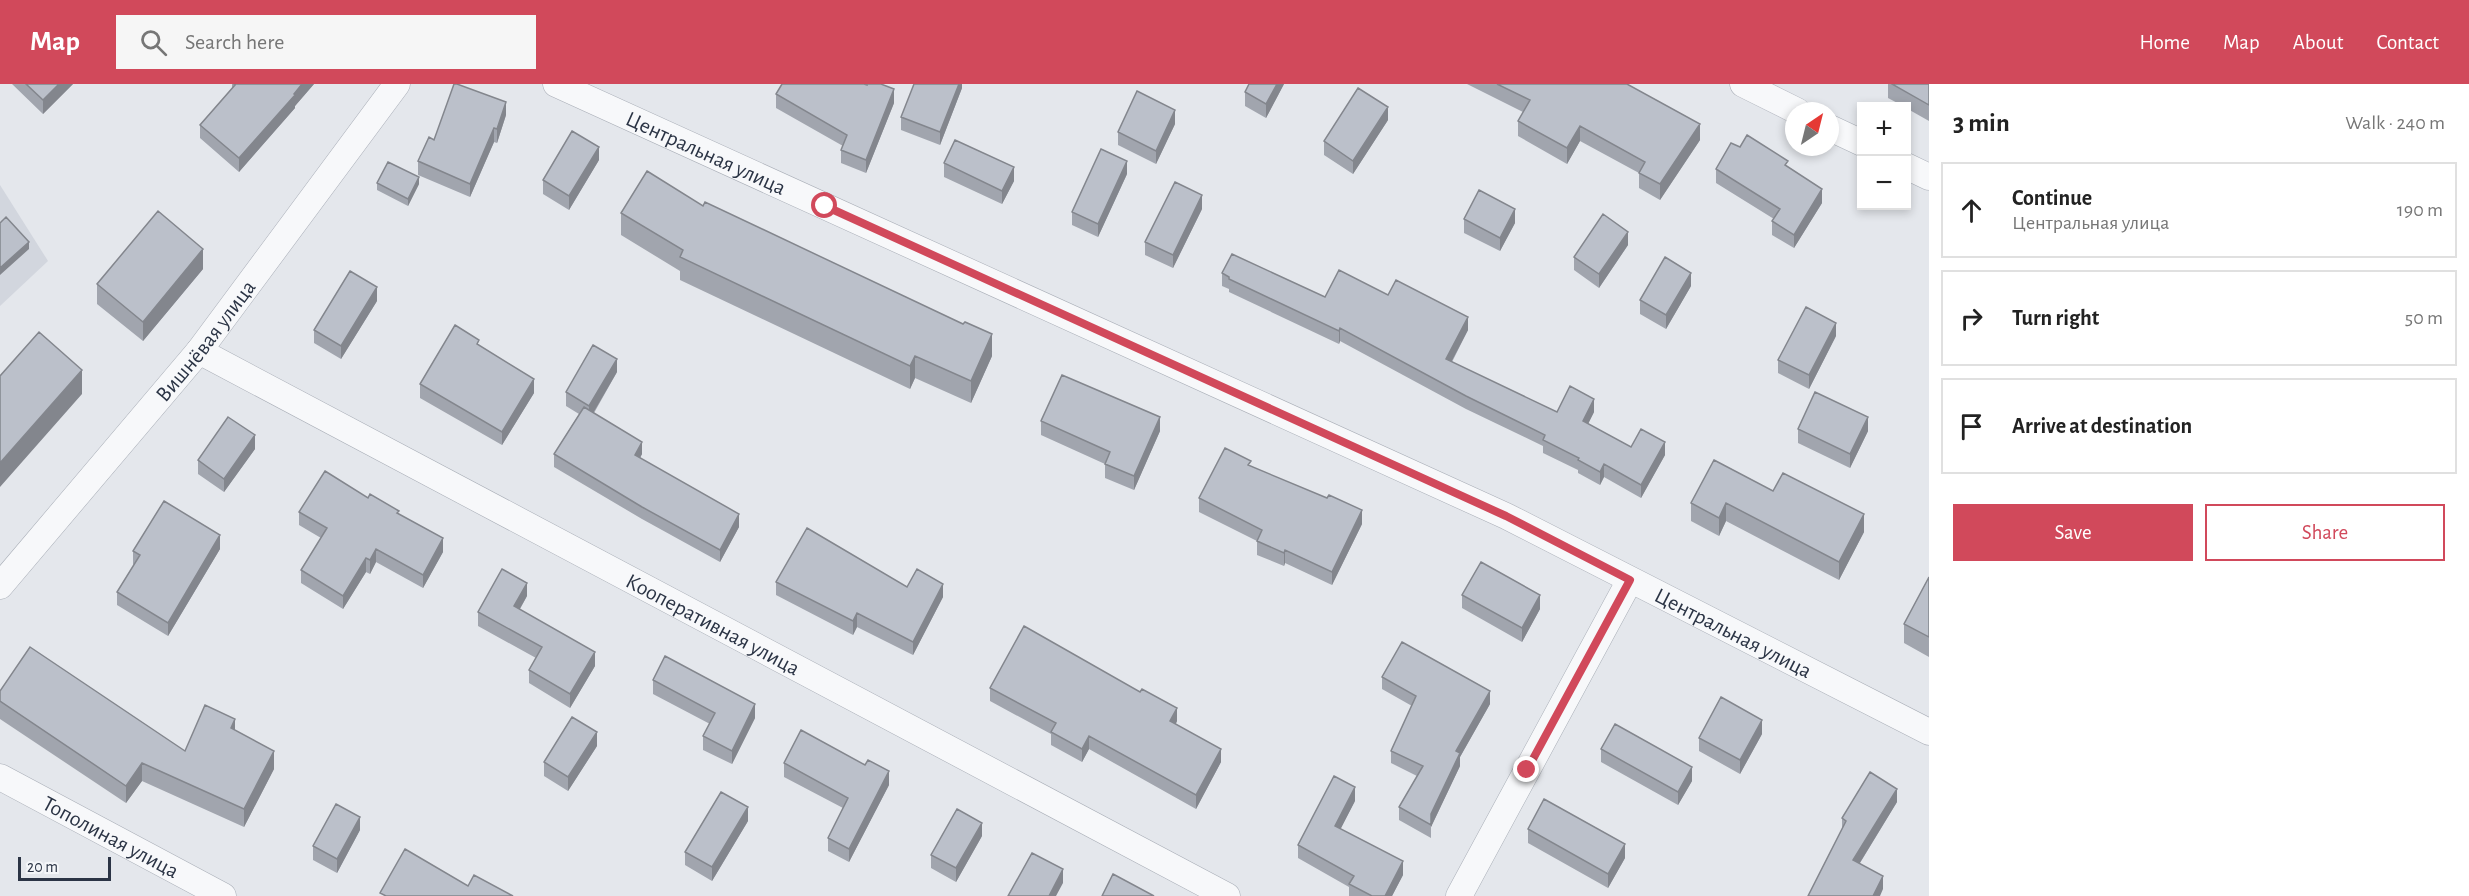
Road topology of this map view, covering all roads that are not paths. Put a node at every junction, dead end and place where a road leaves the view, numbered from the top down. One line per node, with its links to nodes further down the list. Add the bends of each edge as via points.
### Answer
1 (397, 84): 9 (street, Вишнёвая улица)
2 (556, 84): 10 (street, Центральная улица, via 1506,516)
3 (1743, 84): 4 (street)
4 (1785, 105)
5 (1839, 132): 6 (street)
6 (1857, 142)
7 (1911, 168): 8 (street)
8 (1929, 177)
9 (200, 351): 11 (street, Вишнёвая улица); 15 (street, Кооперативная улица)
10 (1630, 580): 12 (street, Центральная улица); 16 (street)
11 (0, 586)
12 (1929, 732)
13 (0, 777): 14 (street, Тополиная улица)
14 (223, 896)
15 (1227, 896)
16 (1459, 896)

